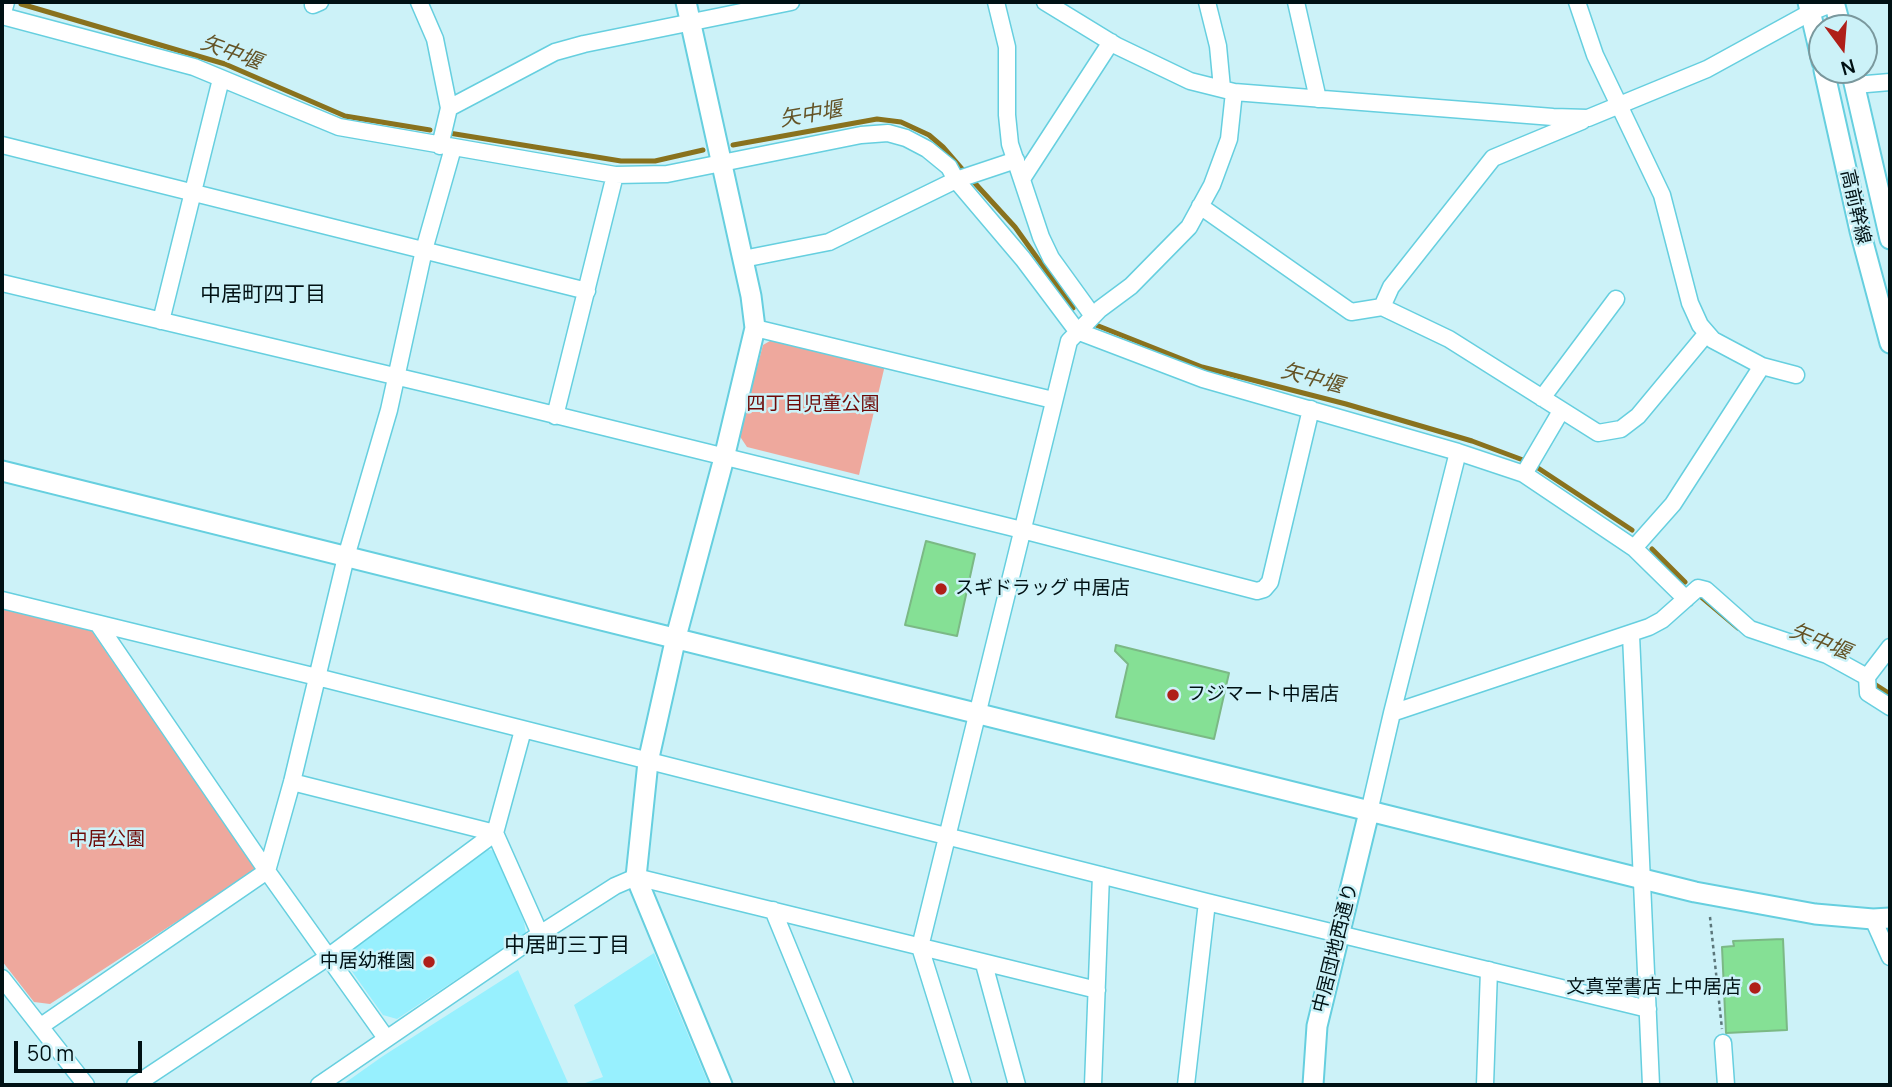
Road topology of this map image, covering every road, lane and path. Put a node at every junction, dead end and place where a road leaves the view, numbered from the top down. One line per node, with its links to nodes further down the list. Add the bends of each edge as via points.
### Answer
1 (6, 2): 14 (street, via 2,16 194,67)
2 (419, 2): 20 (street, via 435,39)
3 (686, 2): 12 (street)
4 (791, 2): 12 (street)
5 (996, 2): 24 (street, via 1007,47 1007,115)
6 (1045, 2): 13 (street)
7 (1207, 2): 17 (street)
8 (1296, 2): 18 (street)
9 (1577, 2): 19 (street)
10 (1835, 2): 11 (street)
11 (1809, 7): 19 (street, via 1707,69)
12 (692, 22): 20 (street, via 555,52); 25 (street)
13 (1111, 43): 17 (street, via 1190,81); 27 (street)
14 (221, 79): 23 (street, via 339,127); 29 (street)
15 (1827, 84): 43 (street, 高前幹線)
16 (1855, 84): 31 (street, 高前幹線)
17 (1228, 90): 18 (street); 30 (street, via 1229,139)
18 (1318, 99): 21 (street)
19 (1619, 106): 21 (street); 42 (street, via 1662,195 1690,303)
20 (449, 108): 23 (street)
21 (1588, 118): 37 (street, via 1493,158 1391,287)
22 (2, 145): 29 (street)
23 (446, 147): 26 (street); 32 (street)
24 (1016, 160): 27 (street); 28 (street)
25 (721, 163): 26 (street, via 667,174); 28 (street, via 888,133 927,149); 33 (street)
26 (615, 175): 35 (street)
27 (1022, 179): 38 (street, via 1051,258)
28 (956, 180): 33 (street, via 829,242); 41 (street, via 1023,258)
29 (192, 192): 32 (street); 39 (street)
30 (1200, 206): 37 (street, via 1351,312); 38 (street, via 1189,227 1131,286)
31 (1890, 239)
32 (424, 250): 35 (street); 46 (street)
33 (743, 259): 40 (street)
34 (2, 283): 39 (street)
35 (587, 291): 51 (street)
36 (1616, 299): 47 (street)
37 (1382, 307): 47 (street, via 1449,339)
38 (1093, 316): 41 (street)
39 (161, 321): 46 (street)
40 (755, 328): 48 (street); 53 (street)
41 (1077, 331): 48 (street, via 1069,341); 49 (street, via 1203,379)
42 (1707, 333): 44 (street); 50 (street, via 1659,393 1621,429 1598,433)
43 (1890, 343)
44 (1762, 366): 45 (street); 57 (street, via 1673,504)
45 (1796, 374)
46 (397, 377): 51 (street); 58 (street)
47 (1542, 398): 50 (street)
48 (1053, 400): 56 (street)
49 (1311, 410): 52 (street); 56 (street, via 1270,582 1258,592)
50 (1561, 411): 55 (street)
51 (555, 416): 53 (street)
52 (1458, 452): 55 (street); 69 (street)
53 (724, 458): 56 (street); 63 (street)
54 (2, 471): 58 (street)
55 (1524, 474): 57 (street)
56 (1021, 530): 68 (street)
57 (1634, 548): 59 (street)
58 (346, 557): 63 (street); 65 (street)
59 (1686, 599): 62 (street, via 1662,620); 66 (street, via 1698,588 1706,590 1751,629 1827,655)
60 (2, 600): 61 (street)
61 (98, 624): 65 (street); 76 (street)
62 (1631, 635): 69 (street); 79 (street)
63 (676, 637): 68 (street); 71 (street)
64 (1890, 648): 66 (street)
65 (317, 677): 70 (street); 72 (street)
66 (1867, 677): 67 (street, via 1868,693)
67 (1890, 707)
68 (978, 713): 73 (street); 75 (street)
69 (1392, 713): 73 (street)
70 (523, 730): 71 (street); 74 (street)
71 (648, 762): 75 (street); 78 (street)
72 (292, 782): 74 (street); 76 (street)
73 (1369, 812): 79 (street); 84 (street, 中居団地西通り)
74 (495, 833): 85 (street); 87 (street)
75 (948, 837): 77 (street); 86 (street)
76 (267, 871): 87 (street); 94 (street)
77 (1101, 875): 80 (street); 92 (street)
78 (636, 877): 81 (street); 85 (street); 100 (street)
79 (1642, 879): 83 (street, via 1766,906); 93 (street)
80 (1207, 902): 84 (street); 105 (street)
81 (773, 910): 86 (street); 101 (street)
82 (1710, 917): 96 (path)
83 (1882, 919): 88 (street)
84 (1339, 933): 90 (street); 106 (street, 中居団地西通り, via 1317,1026)
85 (540, 934): 95 (street)
86 (920, 947): 89 (street); 102 (street)
87 (328, 957): 95 (street); 98 (street)
88 (1890, 957)
89 (984, 964): 92 (street); 103 (street)
90 (1489, 970): 93 (street); 107 (street)
91 (2, 978): 94 (street)
92 (1097, 990): 104 (street)
93 (1648, 1009): 108 (street)
94 (41, 1026): 97 (street)
95 (386, 1038): 99 (street)
96 (1723, 1043): 109 (street)
97 (86, 1085)
98 (135, 1085)
99 (319, 1085)
100 (722, 1085)
101 (845, 1085)
102 (963, 1085)
103 (1017, 1085)
104 (1093, 1085)
105 (1186, 1085)
106 (1313, 1085)
107 (1485, 1085)
108 (1651, 1085)
109 (1726, 1085)

